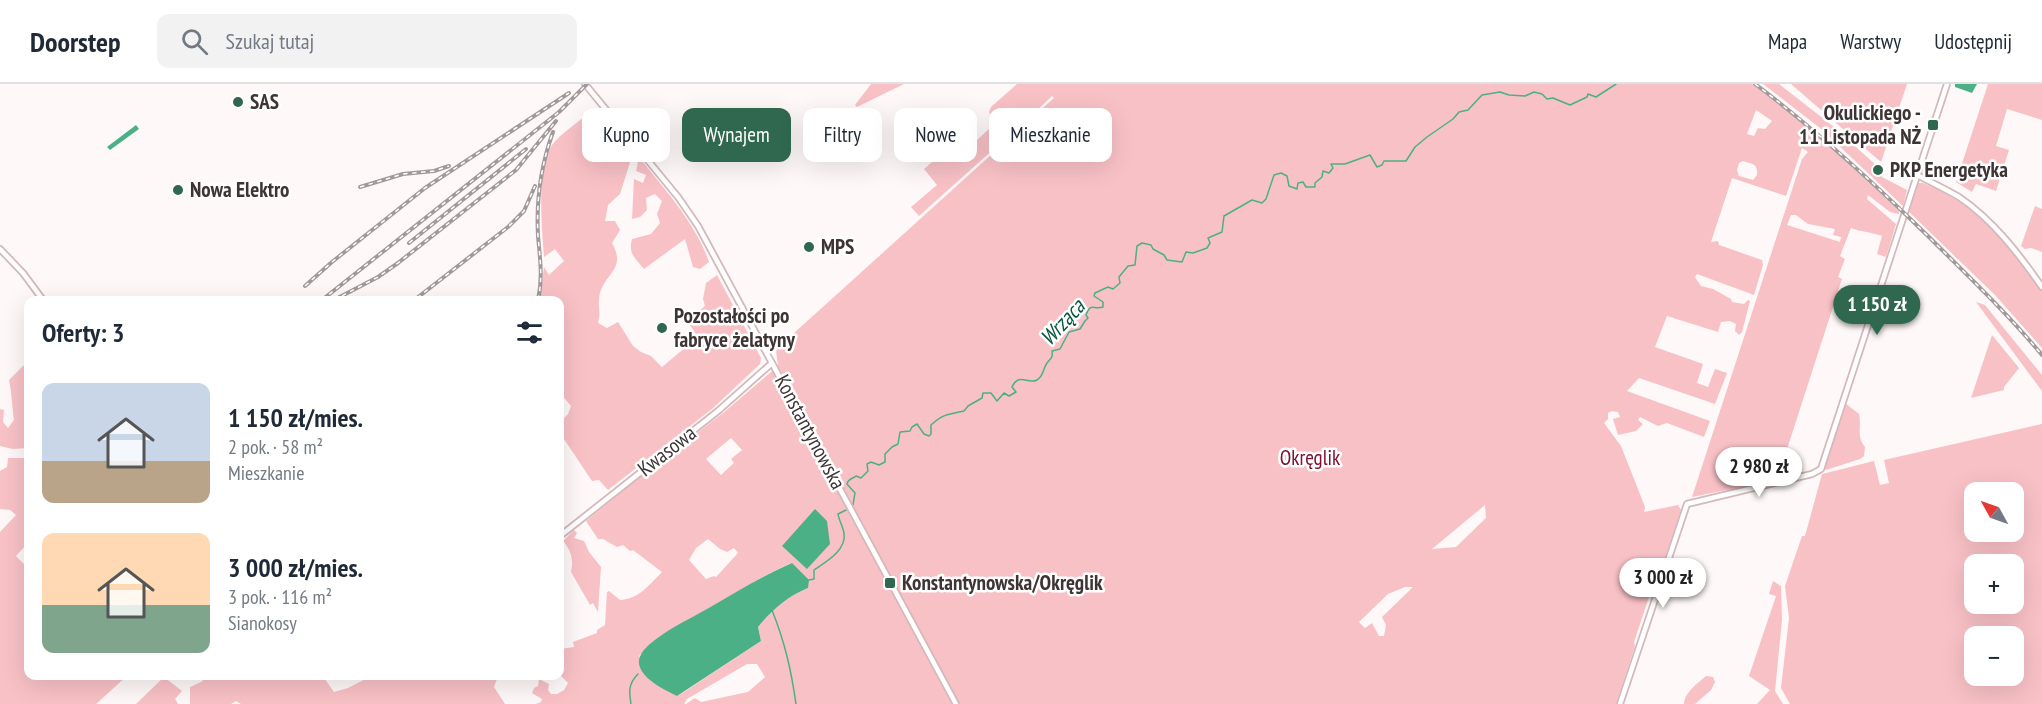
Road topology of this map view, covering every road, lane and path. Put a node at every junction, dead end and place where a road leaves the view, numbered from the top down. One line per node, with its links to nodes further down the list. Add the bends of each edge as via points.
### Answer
1 (585, 84): 7 (street, Konstantynowska, via 690,213)
2 (1947, 84): 3 (street)
3 (1917, 176): 5 (street, via 1975,210 2009,243); 10 (street, via 1819,471 1687,504)
4 (0, 249): 6 (street)
5 (2042, 287)
6 (40, 296)
7 (772, 363): 8 (street, Kwasowa, via 718,411); 9 (street, Konstantynowska)
8 (564, 533)
9 (956, 704)
10 (1620, 704)

